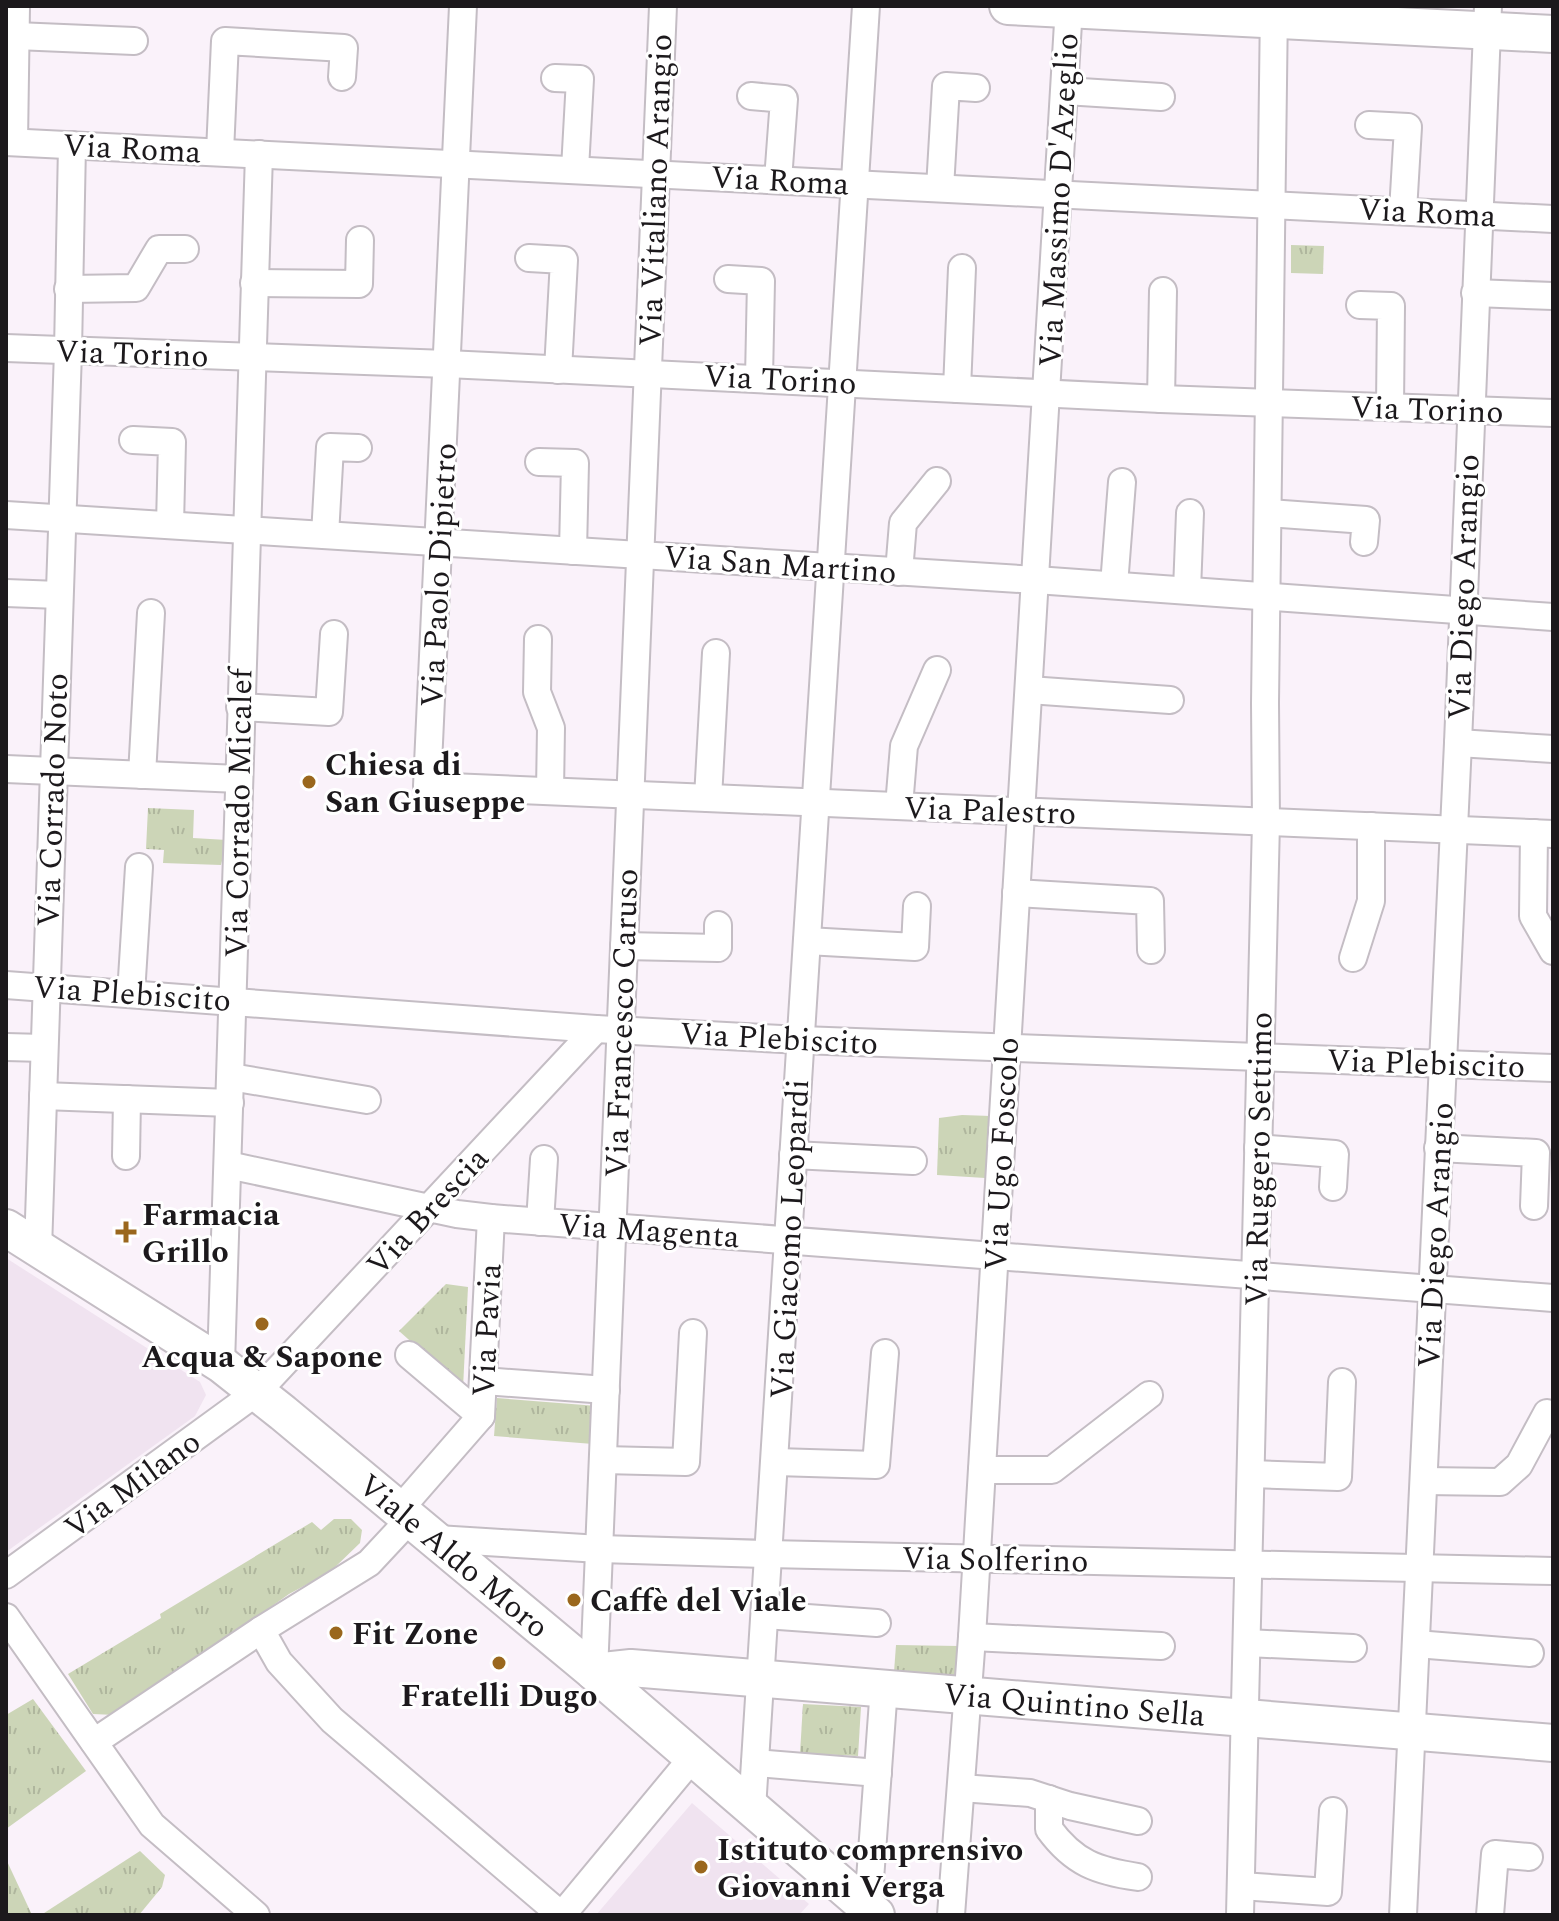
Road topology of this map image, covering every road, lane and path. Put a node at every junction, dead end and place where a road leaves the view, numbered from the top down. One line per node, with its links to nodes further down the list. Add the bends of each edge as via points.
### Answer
1 (16, 6): 10 (street)
2 (463, 6): 23 (street, Via Paolo Dipietro)
3 (663, 6): 25 (street, Via Vitaliano Arangio)
4 (866, 6): 27 (street, Via Giacomo Leopardi)
5 (1008, 6): 6 (street)
6 (1069, 8): 7 (street); 15 (street, Via Massimo D'Azeglio)
7 (1274, 14): 8 (street); 30 (street, Via Ruggero Settimo)
8 (1487, 18): 9 (street); 32 (street, Via Diego Arangio)
9 (1553, 34)
10 (16, 36): 11 (street); 19 (street)
11 (134, 41)
12 (342, 77): 21 (street, via 344,48 225,41)
13 (555, 78): 24 (street, via 580,79)
14 (976, 88): 28 (street, via 946,86)
15 (1065, 91): 17 (street); 29 (street, Via Massimo D'Azeglio)
16 (751, 96): 26 (street, via 784,99)
17 (1161, 97)
18 (1369, 125): 31 (street, via 1408,127)
19 (10, 142): 20 (street, Via Roma)
20 (72, 145): 21 (street, Via Roma); 40 (street, Via Corrado Noto)
21 (220, 152): 22 (street, Via Roma)
22 (259, 154): 23 (street, Via Roma); 39 (street, Via Corrado Micalef)
23 (457, 164): 24 (street, Via Roma); 48 (street, Via Paolo Dipietro)
24 (575, 169): 25 (street, Via Roma)
25 (656, 173): 26 (street, Via Roma); 50 (street, Via Vitaliano Arangio)
26 (778, 180): 27 (street, Via Roma)
27 (856, 184): 28 (street, Via Roma); 52 (street, Via Giacomo Leopardi)
28 (940, 188): 29 (street, Via Roma)
29 (1059, 194): 30 (street, Via Roma); 54 (street, Via Massimo D'Azeglio)
30 (1271, 205): 31 (street, Via Roma); 56 (street, Via Ruggero Settimo)
31 (1403, 211): 32 (street, Via Roma)
32 (1478, 215): 33 (street, Via Roma); 42 (street, Via Diego Arangio)
33 (1553, 219)
34 (360, 240): 39 (street, via 359,284)
35 (185, 249): 40 (street, via 159,249 136,288)
36 (529, 258): 49 (street, via 564,260)
37 (962, 268): 53 (street)
38 (728, 279): 51 (street, via 761,281)
39 (254, 283): 47 (street, Via Corrado Micalef)
40 (68, 289): 46 (street, Via Corrado Noto)
41 (1163, 291): 55 (street)
42 (1475, 293): 43 (street); 58 (street, Via Diego Arangio)
43 (1553, 296)
44 (1360, 305): 57 (street, via 1391,306)
45 (6, 348): 46 (street, Via Torino)
46 (68, 351): 47 (street, Via Torino); 68 (street, Via Corrado Noto)
47 (252, 357): 48 (street, Via Torino); 70 (street, Via Corrado Micalef)
48 (447, 364): 49 (street, Via Torino); 72 (street, Via Paolo Dipietro)
49 (558, 370): 50 (street, Via Torino)
50 (647, 373): 51 (street, Via Torino); 75 (street, Via Francesco Caruso)
51 (759, 378): 52 (street, Via Torino)
52 (843, 382): 53 (street, Via Torino); 76 (street, Via Giacomo Leopardi)
53 (957, 389): 54 (street, Via Torino)
54 (1047, 393): 55 (street, Via Torino); 78 (street, Via Ugo Foscolo)
55 (1161, 399): 56 (street, Via Torino)
56 (1269, 403): 57 (street, Via Torino); 66 (street, Via Ruggero Settimo)
57 (1390, 407): 58 (street, Via Torino)
58 (1470, 411): 59 (street, Via Torino); 84 (street, Via Diego Arangio)
59 (1553, 413)
60 (133, 440): 69 (street, via 172,442)
61 (358, 448): 71 (street, via 330,447)
62 (539, 462): 74 (street, via 575,463)
63 (937, 481): 77 (street, via 903,523)
64 (1122, 482): 79 (street)
65 (1190, 513): 80 (street)
66 (1268, 513): 73 (street, via 1366,520); 83 (street, Via Ruggero Settimo)
67 (6, 515): 68 (street, Via San Martino)
68 (62, 519): 69 (street, Via San Martino); 82 (street, Via Corrado Noto)
69 (170, 525): 70 (street, Via San Martino)
70 (247, 530): 71 (street, Via San Martino); 93 (street, Via Corrado Micalef)
71 (325, 535): 72 (street, Via San Martino)
72 (440, 542): 74 (street, Via San Martino); 100 (street, Via Paolo Dipietro)
73 (1364, 542)
74 (573, 551): 75 (street, Via San Martino)
75 (640, 555): 76 (street, Via San Martino); 102 (street, Via Francesco Caruso)
76 (831, 568): 77 (street, Via San Martino); 104 (street, Via Giacomo Leopardi)
77 (899, 572): 78 (street, Via San Martino)
78 (1036, 580): 79 (street, Via San Martino); 91 (street, Via Ugo Foscolo)
79 (1114, 585): 80 (street, Via San Martino)
80 (1187, 590): 83 (street, Via San Martino)
81 (6, 593): 82 (street)
82 (59, 595): 97 (street, Via Corrado Noto)
83 (1267, 596): 84 (street, Via San Martino); 107 (street, Via Ruggero Settimo)
84 (1463, 610): 86 (street, Via San Martino); 94 (street, Via Diego Arangio)
85 (151, 613): 98 (street)
86 (1553, 617)
87 (334, 634): 93 (street, via 329,712)
88 (538, 639): 101 (street, via 537,692 551,728)
89 (716, 653): 103 (street)
90 (937, 670): 105 (street, via 904,746)
91 (1029, 690): 92 (street); 106 (street, Via Ugo Foscolo)
92 (1170, 700)
93 (240, 707): 99 (street, Via Corrado Micalef)
94 (1458, 743): 95 (street); 109 (street, Via Diego Arangio)
95 (1553, 749)
96 (6, 769): 97 (street)
97 (53, 771): 98 (street); 121 (street, Via Corrado Noto)
98 (142, 775): 99 (street)
99 (239, 779): 123 (street, Via Corrado Micalef)
100 (427, 786): 101 (street, Via Palestro)
101 (550, 791): 102 (street, Via Palestro)
102 (630, 795): 103 (street, Via Palestro); 116 (street, Via Francesco Caruso)
103 (708, 798): 104 (street, Via Palestro)
104 (816, 803): 105 (street, Via Palestro); 115 (street, Via Giacomo Leopardi)
105 (899, 806): 106 (street, Via Palestro)
106 (1021, 811): 107 (street, Via Palestro); 112 (street, Via Ugo Foscolo)
107 (1266, 822): 108 (street, Via Palestro); 129 (street, Via Ruggero Settimo)
108 (1371, 826): 109 (street, Via Palestro); 119 (street, via 1371,901)
109 (1454, 830): 110 (street, Via Palestro); 130 (street, Via Diego Arangio)
110 (1544, 834): 118 (street, via 1533,916)
111 (139, 867): 122 (street)
112 (1016, 893): 117 (street, via 1150,901); 128 (street, Via Ugo Foscolo)
113 (917, 906): 115 (street, via 915,947)
114 (718, 925): 116 (street, via 718,948)
115 (807, 941): 125 (street, Via Giacomo Leopardi)
116 (624, 946): 124 (street, Via Francesco Caruso)
117 (1151, 950)
118 (1553, 951)
119 (1353, 958)
120 (6, 985): 121 (street, Via Plebiscito)
121 (46, 988): 122 (street, Via Plebiscito); 127 (street, Via Corrado Noto)
122 (131, 994): 123 (street, Via Plebiscito)
123 (234, 1000): 124 (street, Via Plebiscito); 132 (street, Via Corrado Micalef)
124 (609, 1029): 125 (street, Via Plebiscito); 145 (street, Via Brescia); 149 (street, Via Francesco Caruso)
125 (801, 1040): 128 (street, Via Plebiscito); 138 (street, Via Giacomo Leopardi)
126 (6, 1047): 127 (street)
127 (44, 1048): 133 (street, Via Corrado Noto)
128 (1007, 1049): 129 (street, Via Plebiscito); 152 (street, Via Ugo Foscolo)
129 (1260, 1056): 130 (street, Via Plebiscito); 136 (street, Via Ruggero Settimo)
130 (1443, 1063): 131 (street, Via Plebiscito); 137 (street, Via Diego Arangio)
131 (1553, 1068)
132 (231, 1090): 134 (street); 135 (street); 142 (street, Via Corrado Micalef)
133 (43, 1096): 134 (street); 151 (street, Via Corrado Noto)
134 (127, 1099): 139 (street)
135 (367, 1100)
136 (1258, 1148): 143 (street, via 1335,1154); 153 (street, Via Ruggero Settimo)
137 (1438, 1148): 144 (street, via 1536,1153); 154 (street, Via Diego Arangio)
138 (793, 1155): 141 (street); 150 (street, Via Giacomo Leopardi)
139 (126, 1156)
140 (544, 1159): 147 (street)
141 (913, 1161)
142 (228, 1165): 145 (street, Via Magenta); 159 (street, Via Corrado Micalef)
143 (1333, 1187)
144 (1534, 1206)
145 (430, 1207): 146 (street, Via Magenta); 163 (street, Via Brescia)
146 (491, 1218): 147 (street, Via Magenta); 160 (street, Via Pavia)
147 (540, 1222): 149 (street, Via Magenta)
148 (6, 1228): 151 (street, Viale Aldo Moro)
149 (613, 1229): 150 (street, Via Magenta); 162 (street, Via Francesco Caruso)
150 (789, 1240): 152 (street, Via Magenta); 168 (street, Via Giacomo Leopardi)
151 (38, 1249): 159 (street, Viale Aldo Moro)
152 (995, 1255): 153 (street, Via Magenta); 169 (street, Via Ugo Foscolo)
153 (1255, 1277): 154 (street, Via Magenta); 170 (street, Via Ruggero Settimo)
154 (1433, 1290): 155 (street, Via Magenta); 171 (street, Via Diego Arangio)
155 (1553, 1298)
156 (693, 1333): 167 (street, via 686,1462)
157 (885, 1353): 168 (street, via 876,1465)
158 (409, 1355): 166 (street)
159 (221, 1364): 163 (street, Viale Aldo Moro)
160 (484, 1381): 162 (street); 166 (street, Via Pavia)
161 (1342, 1382): 170 (street, via 1338,1477)
162 (606, 1390): 167 (street, Via Francesco Caruso)
163 (257, 1392): 172 (street, Viale Aldo Moro); 179 (street, Via Milano)
164 (1149, 1395): 169 (street, via 1052,1470)
165 (1547, 1413): 171 (street, via 1519,1465 1500,1482)
166 (481, 1416): 172 (street, Via Pavia)
167 (603, 1460): 173 (street, Via Francesco Caruso)
168 (776, 1462): 174 (street, Via Giacomo Leopardi)
169 (982, 1470): 175 (street, Via Ugo Foscolo)
170 (1251, 1474): 176 (street, Via Ruggero Settimo)
171 (1424, 1481): 177 (street, Via Diego Arangio)
172 (416, 1522): 173 (street, Via Solferino); 183 (street, Via Pavia, via 369,1563); 190 (street, Viale Aldo Moro)
173 (600, 1549): 174 (street, Via Solferino); 190 (street, Via Francesco Caruso)
174 (768, 1554): 175 (street, Via Solferino); 180 (street, Via Giacomo Leopardi)
175 (977, 1559): 176 (street, Via Solferino); 184 (street, Via Ugo Foscolo)
176 (1248, 1565): 177 (street, Via Solferino); 185 (street, Via Ruggero Settimo)
177 (1420, 1570): 178 (street, Via Solferino); 186 (street, Via Diego Arangio)
178 (1553, 1571)
179 (6, 1575)
180 (765, 1615): 182 (street); 191 (street, Via Giacomo Leopardi)
181 (6, 1617): 196 (street)
182 (877, 1623)
183 (261, 1630): 196 (street, Via Pavia); 211 (street, via 279,1662 332,1720)
184 (972, 1637): 187 (street); 193 (street, Via Ugo Foscolo)
185 (1247, 1643): 188 (street); 194 (street, Via Ruggero Settimo)
186 (1416, 1644): 189 (street); 195 (street, Via Diego Arangio)
187 (1161, 1646)
188 (1353, 1648)
189 (1530, 1653)
190 (594, 1672): 191 (street, Via Quintino Sella, via 631,1668); 198 (street, Viale Aldo Moro)
191 (761, 1679): 192 (street, Via Quintino Sella); 199 (street, Via Giacomo Leopardi)
192 (884, 1687): 193 (street, Via Quintino Sella); 200 (street)
193 (968, 1694): 194 (street, Via Quintino Sella); 201 (street, Via Ugo Foscolo)
194 (1245, 1718): 195 (street, Via Quintino Sella); 208 (street, Via Ruggero Settimo)
195 (1412, 1732): 197 (street, Via Quintino Sella); 214 (street, Via Diego Arangio)
196 (94, 1742): 209 (street, via 152,1825)
197 (1553, 1743)
198 (693, 1757): 203 (street, Viale Aldo Moro); 211 (street)
199 (755, 1763): 200 (street); 203 (street, Via Giacomo Leopardi)
200 (878, 1773): 210 (street)
201 (961, 1788): 202 (street); 212 (street, Via Ugo Foscolo)
202 (1049, 1799): 205 (street); 207 (street, via 1049,1829 1073,1857 1088,1866)
203 (752, 1809): 210 (street, Viale Aldo Moro)
204 (1333, 1811): 208 (street, via 1328,1892)
205 (1138, 1821)
206 (1529, 1857): 215 (street, via 1495,1854)
207 (1138, 1877)
208 (1241, 1886): 213 (street, Via Ruggero Settimo)
209 (243, 1911)
210 (872, 1911)
211 (562, 1915)
212 (951, 1915)
213 (1240, 1915)
214 (1403, 1915)
215 (1490, 1915)

